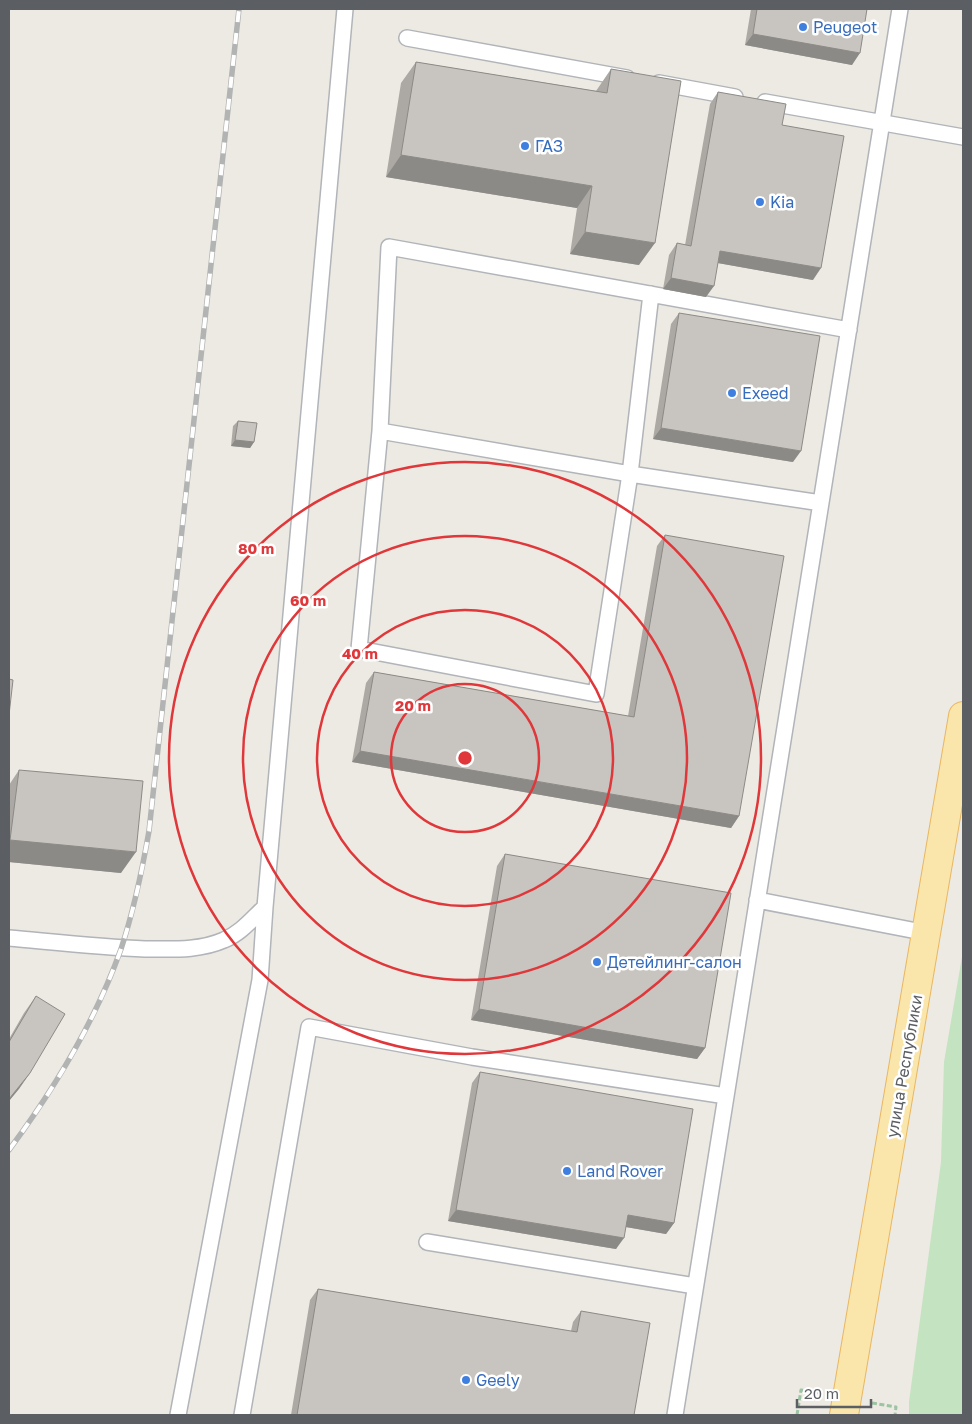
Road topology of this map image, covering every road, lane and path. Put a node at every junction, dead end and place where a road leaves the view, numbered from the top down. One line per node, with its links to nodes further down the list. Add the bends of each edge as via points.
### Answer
1 (345, 9): 13 (lane)
2 (900, 9): 4 (lane)
3 (407, 38): 4 (lane)
4 (882, 123): 5 (lane); 7 (lane)
5 (963, 137)
6 (651, 294): 7 (lane); 8 (lane, via 389,247); 9 (lane)
7 (849, 330): 10 (lane)
8 (380, 431): 9 (lane); 9 (lane, via 359,649 596,694)
9 (630, 474): 10 (lane)
10 (821, 503): 12 (lane)
11 (963, 716): 14 (main road, улица Республики)
12 (757, 900): 14 (lane); 16 (lane)
13 (264, 907): 15 (lane, via 241,931 202,948 121,948); 21 (lane, via 260,980)
14 (927, 933): 25 (main road, улица Республики)
15 (9, 938)
16 (726, 1096): 18 (lane); 22 (lane, via 472,1057 309,1027)
17 (427, 1242): 18 (lane)
18 (695, 1286): 23 (lane)
19 (802, 1390): 24 (path)
20 (896, 1407): 26 (path)
21 (178, 1415)
22 (242, 1415)
23 (675, 1415)
24 (797, 1415)
25 (844, 1415)
26 (895, 1415)

